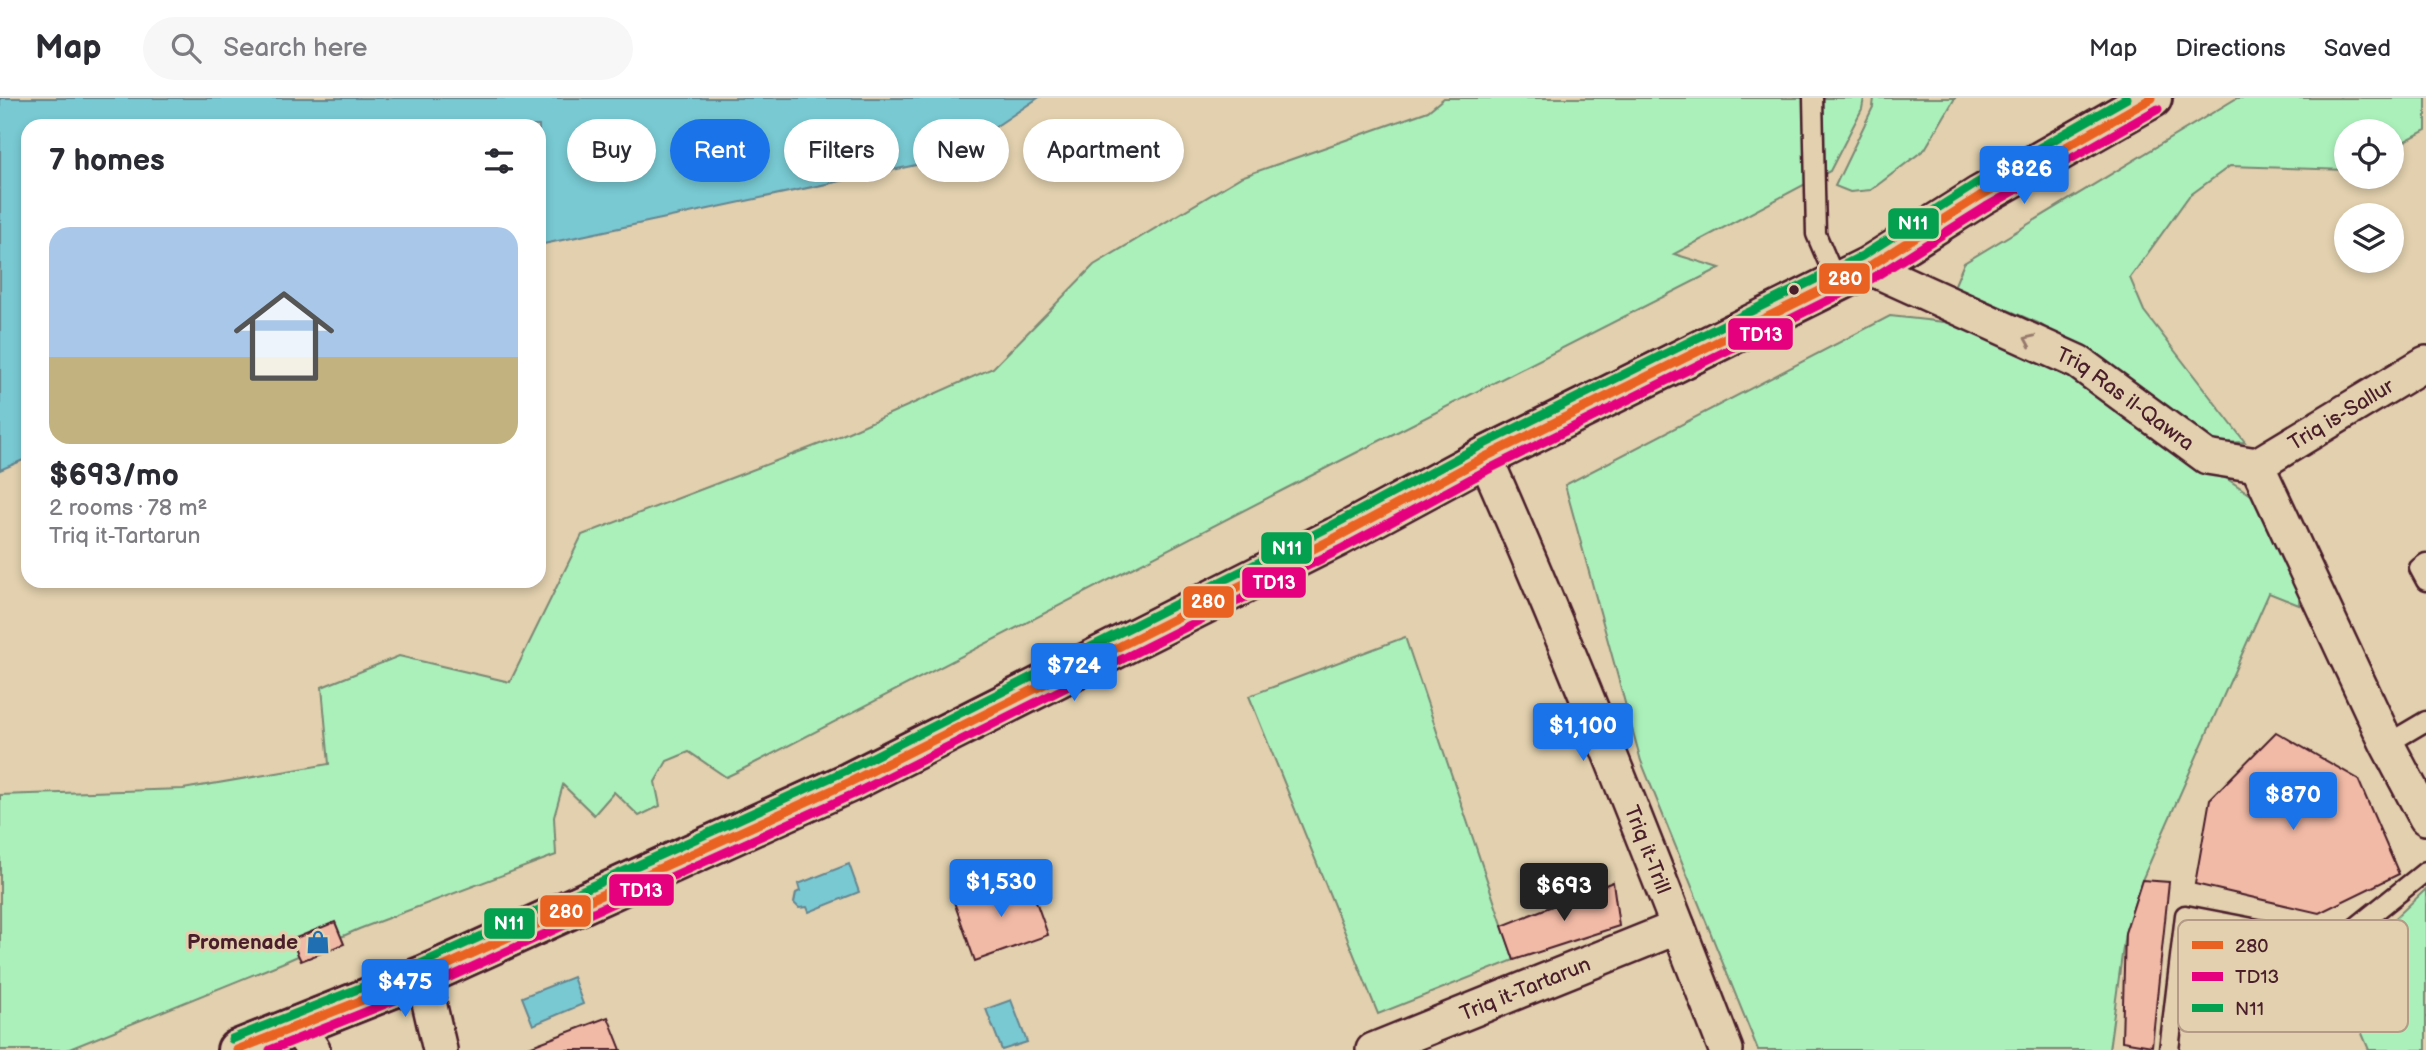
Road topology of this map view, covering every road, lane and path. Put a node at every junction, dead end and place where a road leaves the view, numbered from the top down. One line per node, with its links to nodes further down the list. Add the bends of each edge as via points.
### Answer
1 (1813, 98): 3 (lane, via 1815,234)
2 (2152, 98): 3 (street)
3 (1853, 275): 5 (street); 6 (street, Triq Ras il-Qawra, one-way to 3, via 2207,457 2078,362)
4 (2426, 363): 6 (street, Triq is-Sallur)
5 (1485, 457): 16 (street, Triq it-Trill); 18 (street, via 1337,537 850,782)
6 (2257, 465): 10 (street)
7 (2426, 563): 8 (lane, via 2419,568)
8 (2426, 581)
9 (2426, 721): 10 (lane)
10 (2387, 744): 11 (street)
11 (2426, 818)
12 (2426, 871): 15 (lane)
13 (2184, 920): 14 (lane, via 2185,915)
14 (2211, 920)
15 (2365, 920)
16 (1678, 927): 22 (street, Triq it-Tartarun); 23 (street, Triq it-Trill)
17 (2178, 974): 24 (lane)
18 (423, 976): 19 (street); 21 (street)
19 (305, 1038): 20 (street)
20 (237, 1050)
21 (440, 1050)
22 (1373, 1050)
23 (1726, 1050)
24 (2169, 1050)

